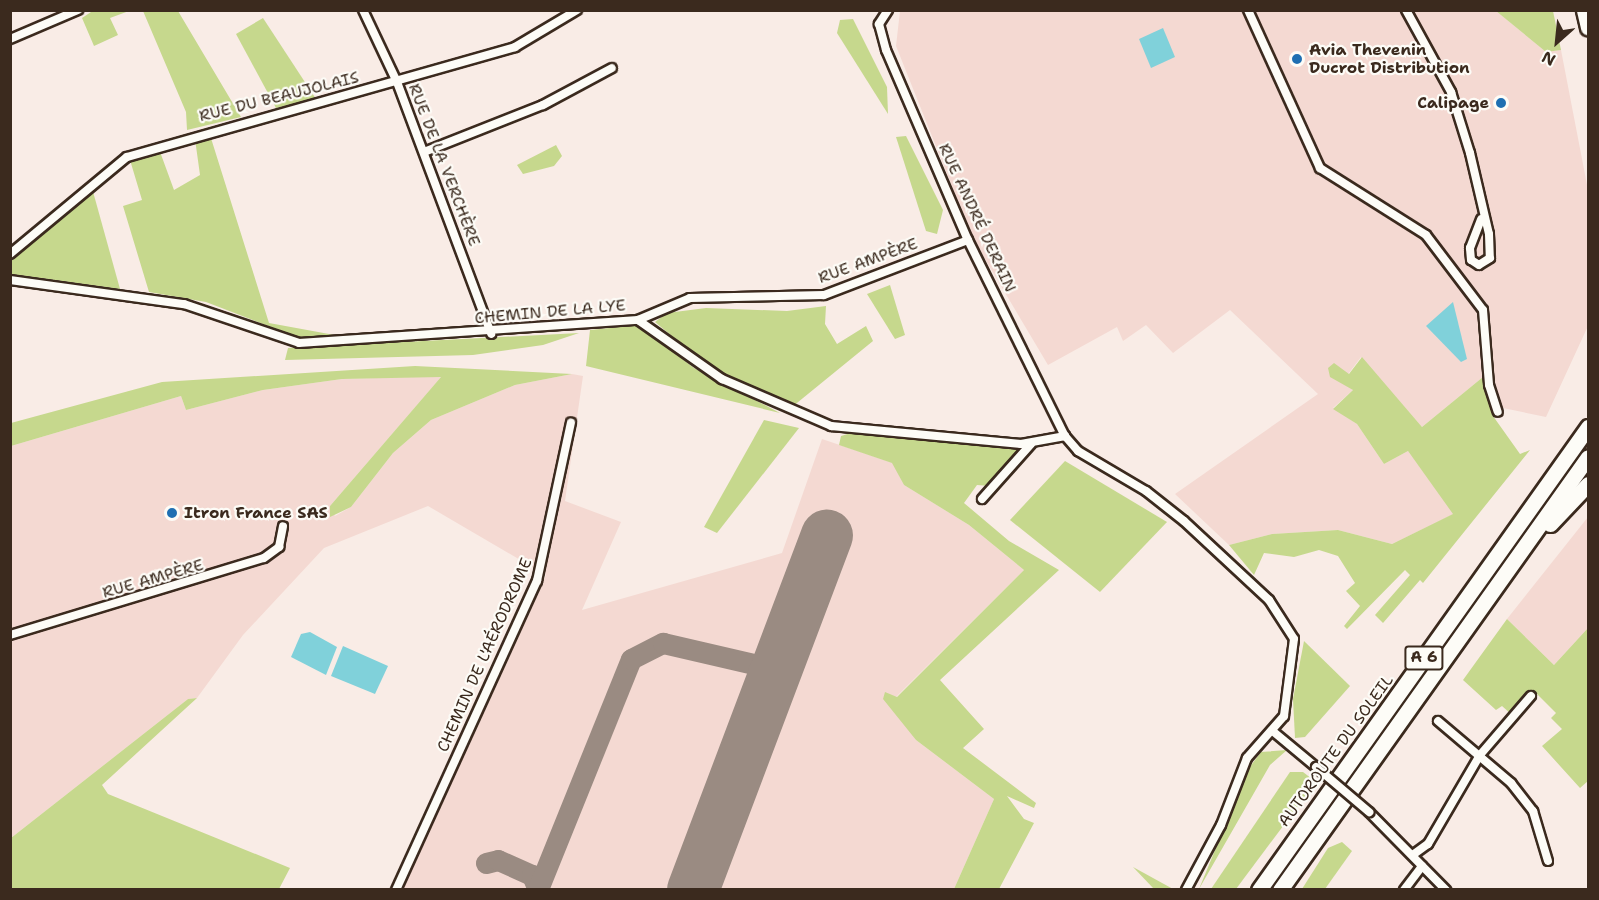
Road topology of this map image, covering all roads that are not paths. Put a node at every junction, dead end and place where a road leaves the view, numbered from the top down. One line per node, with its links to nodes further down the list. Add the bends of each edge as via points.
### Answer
1 (78, 10): 7 (street)
2 (363, 10): 9 (street, RUE DE LA VERCHÈRE)
3 (577, 10): 9 (street, RUE DU BEAUJOLAIS, via 515,47)
4 (888, 10): 12 (street, RUE ANDRÉ DERAIN, via 879,24 886,50)
5 (1248, 10): 17 (street, via 1320,168 1426,235 1483,310 1489,385)
6 (1406, 10): 11 (street, via 1451,92)
7 (10, 39)
8 (612, 68): 10 (street, via 560,98)
9 (397, 82): 10 (street, RUE DE LA VERCHÈRE); 13 (street, RUE DU BEAUJOLAIS, via 225,125 127,157)
10 (424, 152): 16 (street, RUE DE LA VERCHÈRE)
11 (1482, 219): 11 (street, via 1470,248 1471,260 1479,265 1490,258)
12 (968, 240): 15 (street, RUE AMPÈRE, via 824,296 690,298); 21 (street, RUE ANDRÉ DERAIN)
13 (10, 254)
14 (10, 280): 16 (street, CHEMIN DE LA LYE, via 184,304 299,343)
15 (638, 320): 16 (street, CHEMIN DE LA LYE); 22 (street, CHEMIN DE LA LYE, via 722,379 816,422)
16 (490, 334)
17 (1498, 412)
18 (1588, 412): 24 (highway)
19 (571, 423): 37 (street, CHEMIN DE L'AÉRODROME, via 537,581)
20 (1588, 427): 24 (highway, AUTOROUTE DU SOLEIL / A 6)
21 (1065, 436): 22 (street, CHEMIN DE LA LYE); 32 (street, via 1078,451 1146,491 1184,521 1269,600 1294,639 1287,707)
22 (1030, 444): 26 (street)
23 (1588, 457): 28 (highway, AUTOROUTE DU SOLEIL / A 6)
24 (1565, 460): 39 (highway, AUTOROUTE DU SOLEIL / A 6)
25 (1588, 484): 28 (highway)
26 (982, 499)
27 (283, 526): 29 (street, RUE AMPÈRE, via 279,547 253,562)
28 (1521, 551): 40 (highway, AUTOROUTE DU SOLEIL / A 6)
29 (10, 635)
30 (1532, 696): 33 (street)
31 (1438, 721): 33 (street)
32 (1275, 733): 34 (street, bridge); 38 (street, via 1247,758 1216,835)
33 (1480, 755): 34 (street, via 1428,844); 35 (street, via 1533,811)
34 (1414, 854): 36 (street)
35 (1548, 861)
36 (1422, 866): 41 (street); 42 (street)
37 (396, 890)
38 (1186, 890)
39 (1259, 890)
40 (1280, 890)
41 (1404, 890)
42 (1446, 890)

